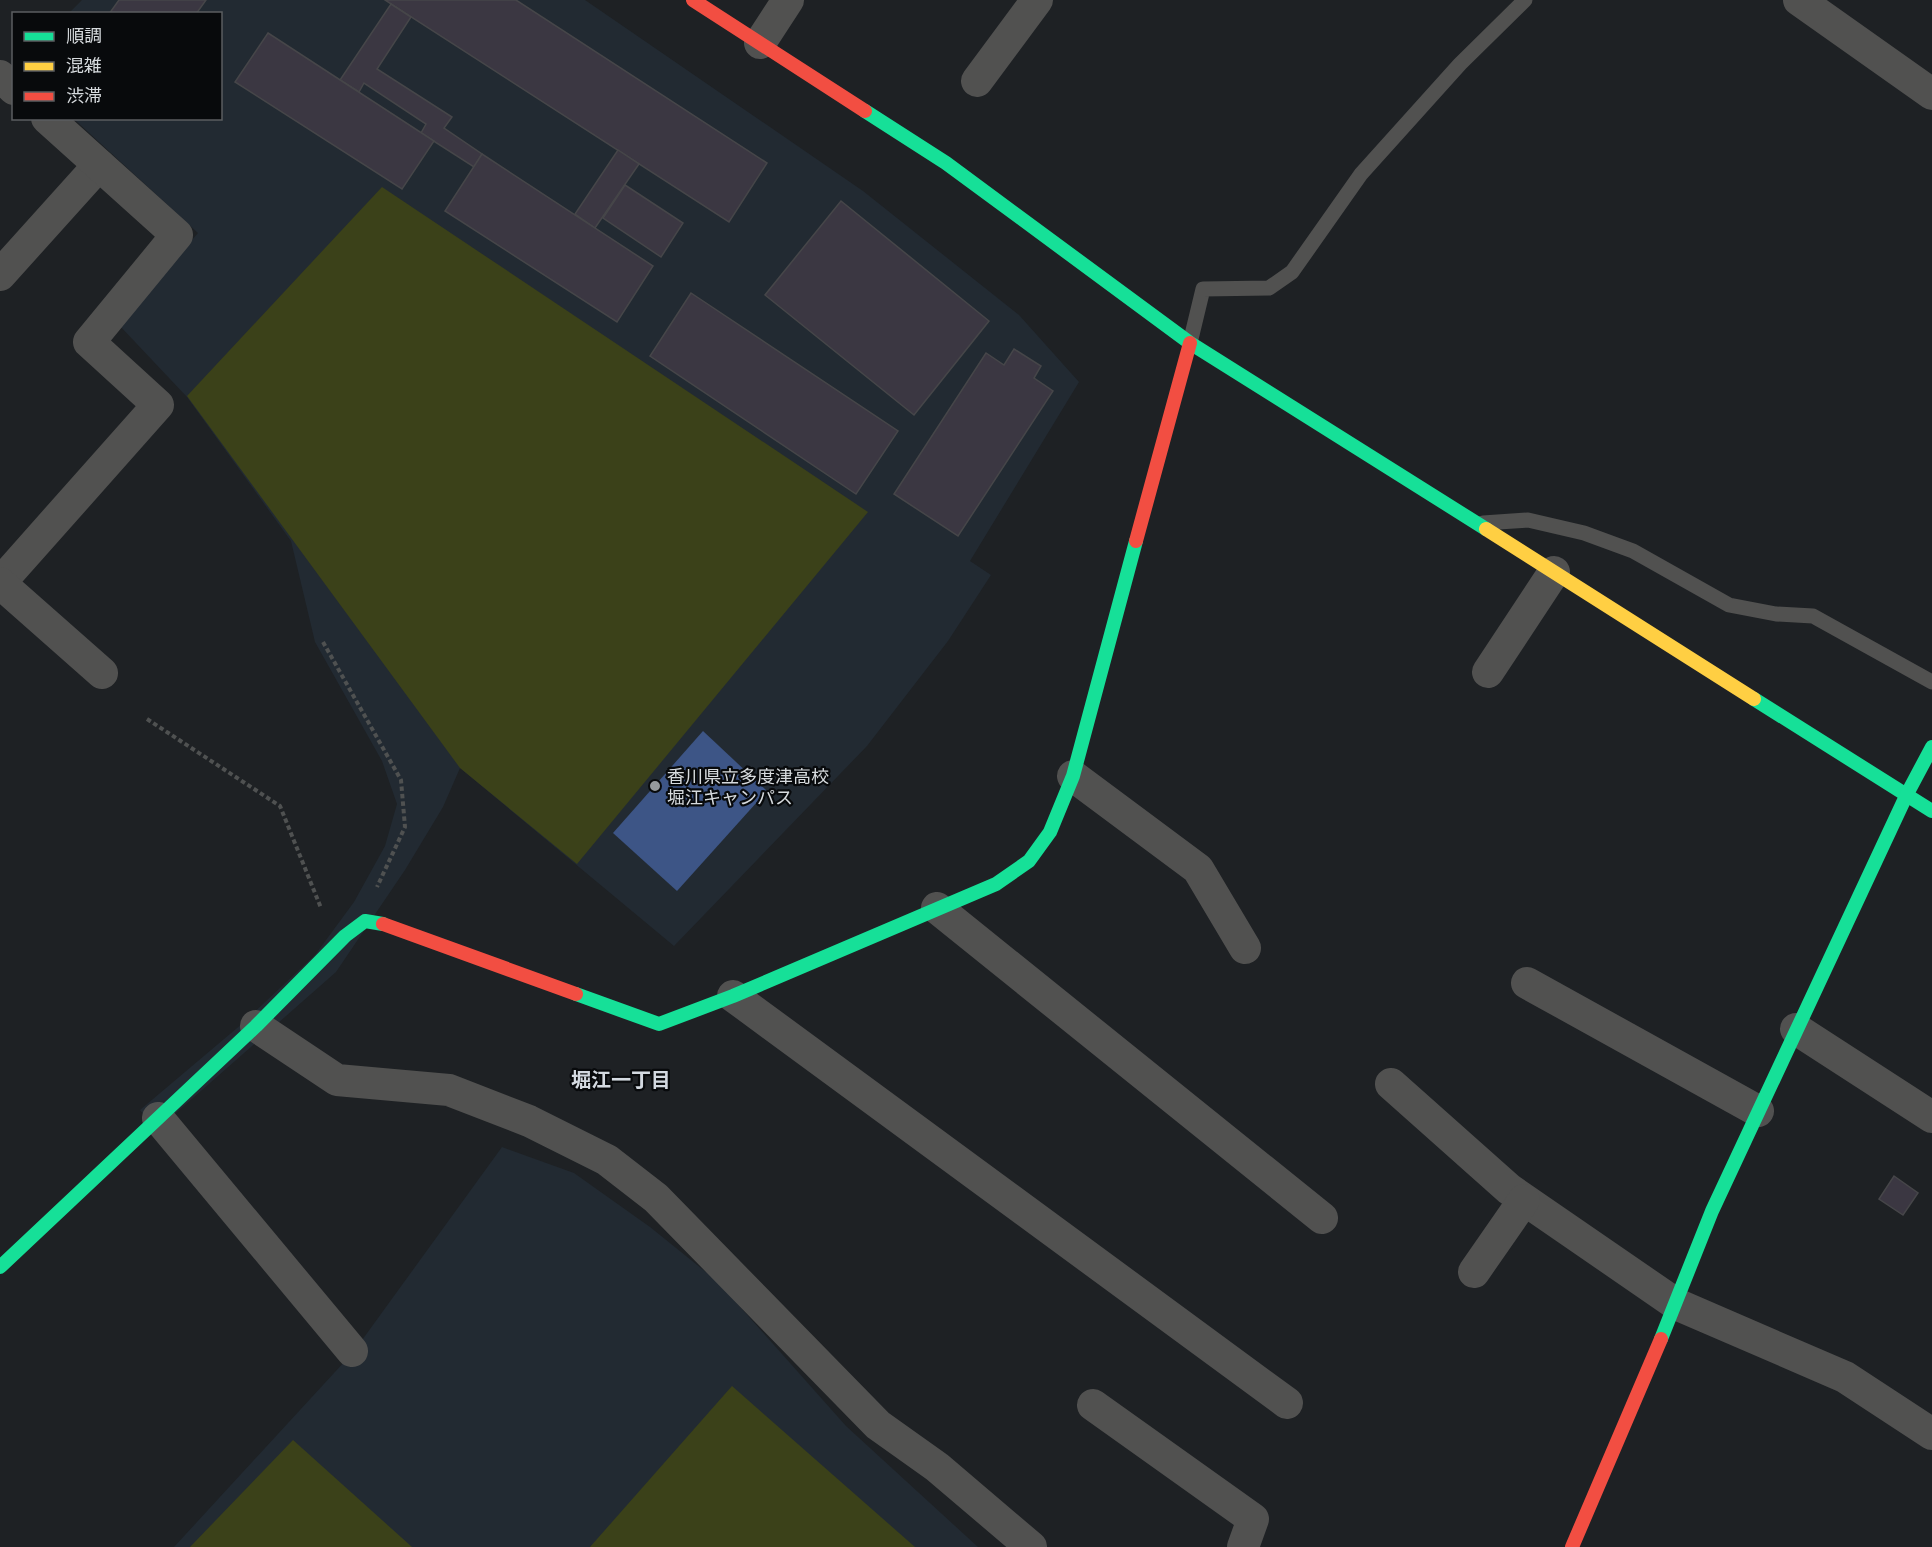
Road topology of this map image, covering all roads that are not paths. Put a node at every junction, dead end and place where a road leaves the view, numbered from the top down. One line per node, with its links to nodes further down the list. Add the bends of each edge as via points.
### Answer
1 (693, 0): 6 (street)
2 (788, 0): 6 (street)
3 (1037, 0): 8 (street)
4 (1525, 0): 14 (lane, via 1460,64 1360,174 1292,272 1269,288 1203,289)
5 (1799, 0): 10 (street)
6 (760, 43): 14 (street, via 946,164)
7 (0, 76): 9 (street)
8 (978, 81)
9 (12, 87)
10 (1932, 94)
11 (49, 120): 12 (street)
12 (99, 165): 13 (street); 17 (street, via 177,235 89,342 158,405)
13 (0, 275)
14 (1190, 343): 15 (street); 22 (street)
15 (1476, 523): 16 (street); 20 (lane, via 1528,520 1584,533 1633,551 1729,605 1813,616)
16 (1554, 572): 18 (street); 23 (street)
17 (0, 583): 19 (street)
18 (1488, 672)
19 (102, 673)
20 (1932, 682)
21 (1932, 747): 23 (street)
22 (1073, 776): 25 (street, via 1050,832 1029,861 996,884); 26 (street, via 1198,869)
23 (1907, 794): 24 (street); 30 (street)
24 (1932, 811)
25 (938, 908): 28 (street); 36 (street)
26 (1245, 948)
27 (1527, 983): 32 (street)
28 (733, 996): 29 (street, via 659,1024 392,926 364,921); 41 (street)
29 (256, 1026): 34 (street); 44 (street, via 337,1080 450,1090 530,1121 607,1160 656,1198 878,1425 937,1467)
30 (1796, 1029): 32 (street); 33 (street)
31 (1391, 1084): 35 (street)
32 (1758, 1111): 39 (street, via 1712,1211)
33 (1932, 1117)
34 (158, 1118): 37 (street); 40 (street)
35 (1524, 1200): 38 (street); 39 (street)
36 (1322, 1218)
37 (0, 1267)
38 (1474, 1272)
39 (1676, 1304): 43 (street, via 1845,1377); 46 (street)
40 (351, 1351)
41 (1287, 1403)
42 (1093, 1405): 45 (street, via 1253,1519)
43 (1932, 1434)
44 (1031, 1547)
45 (1243, 1547)
46 (1572, 1547)

